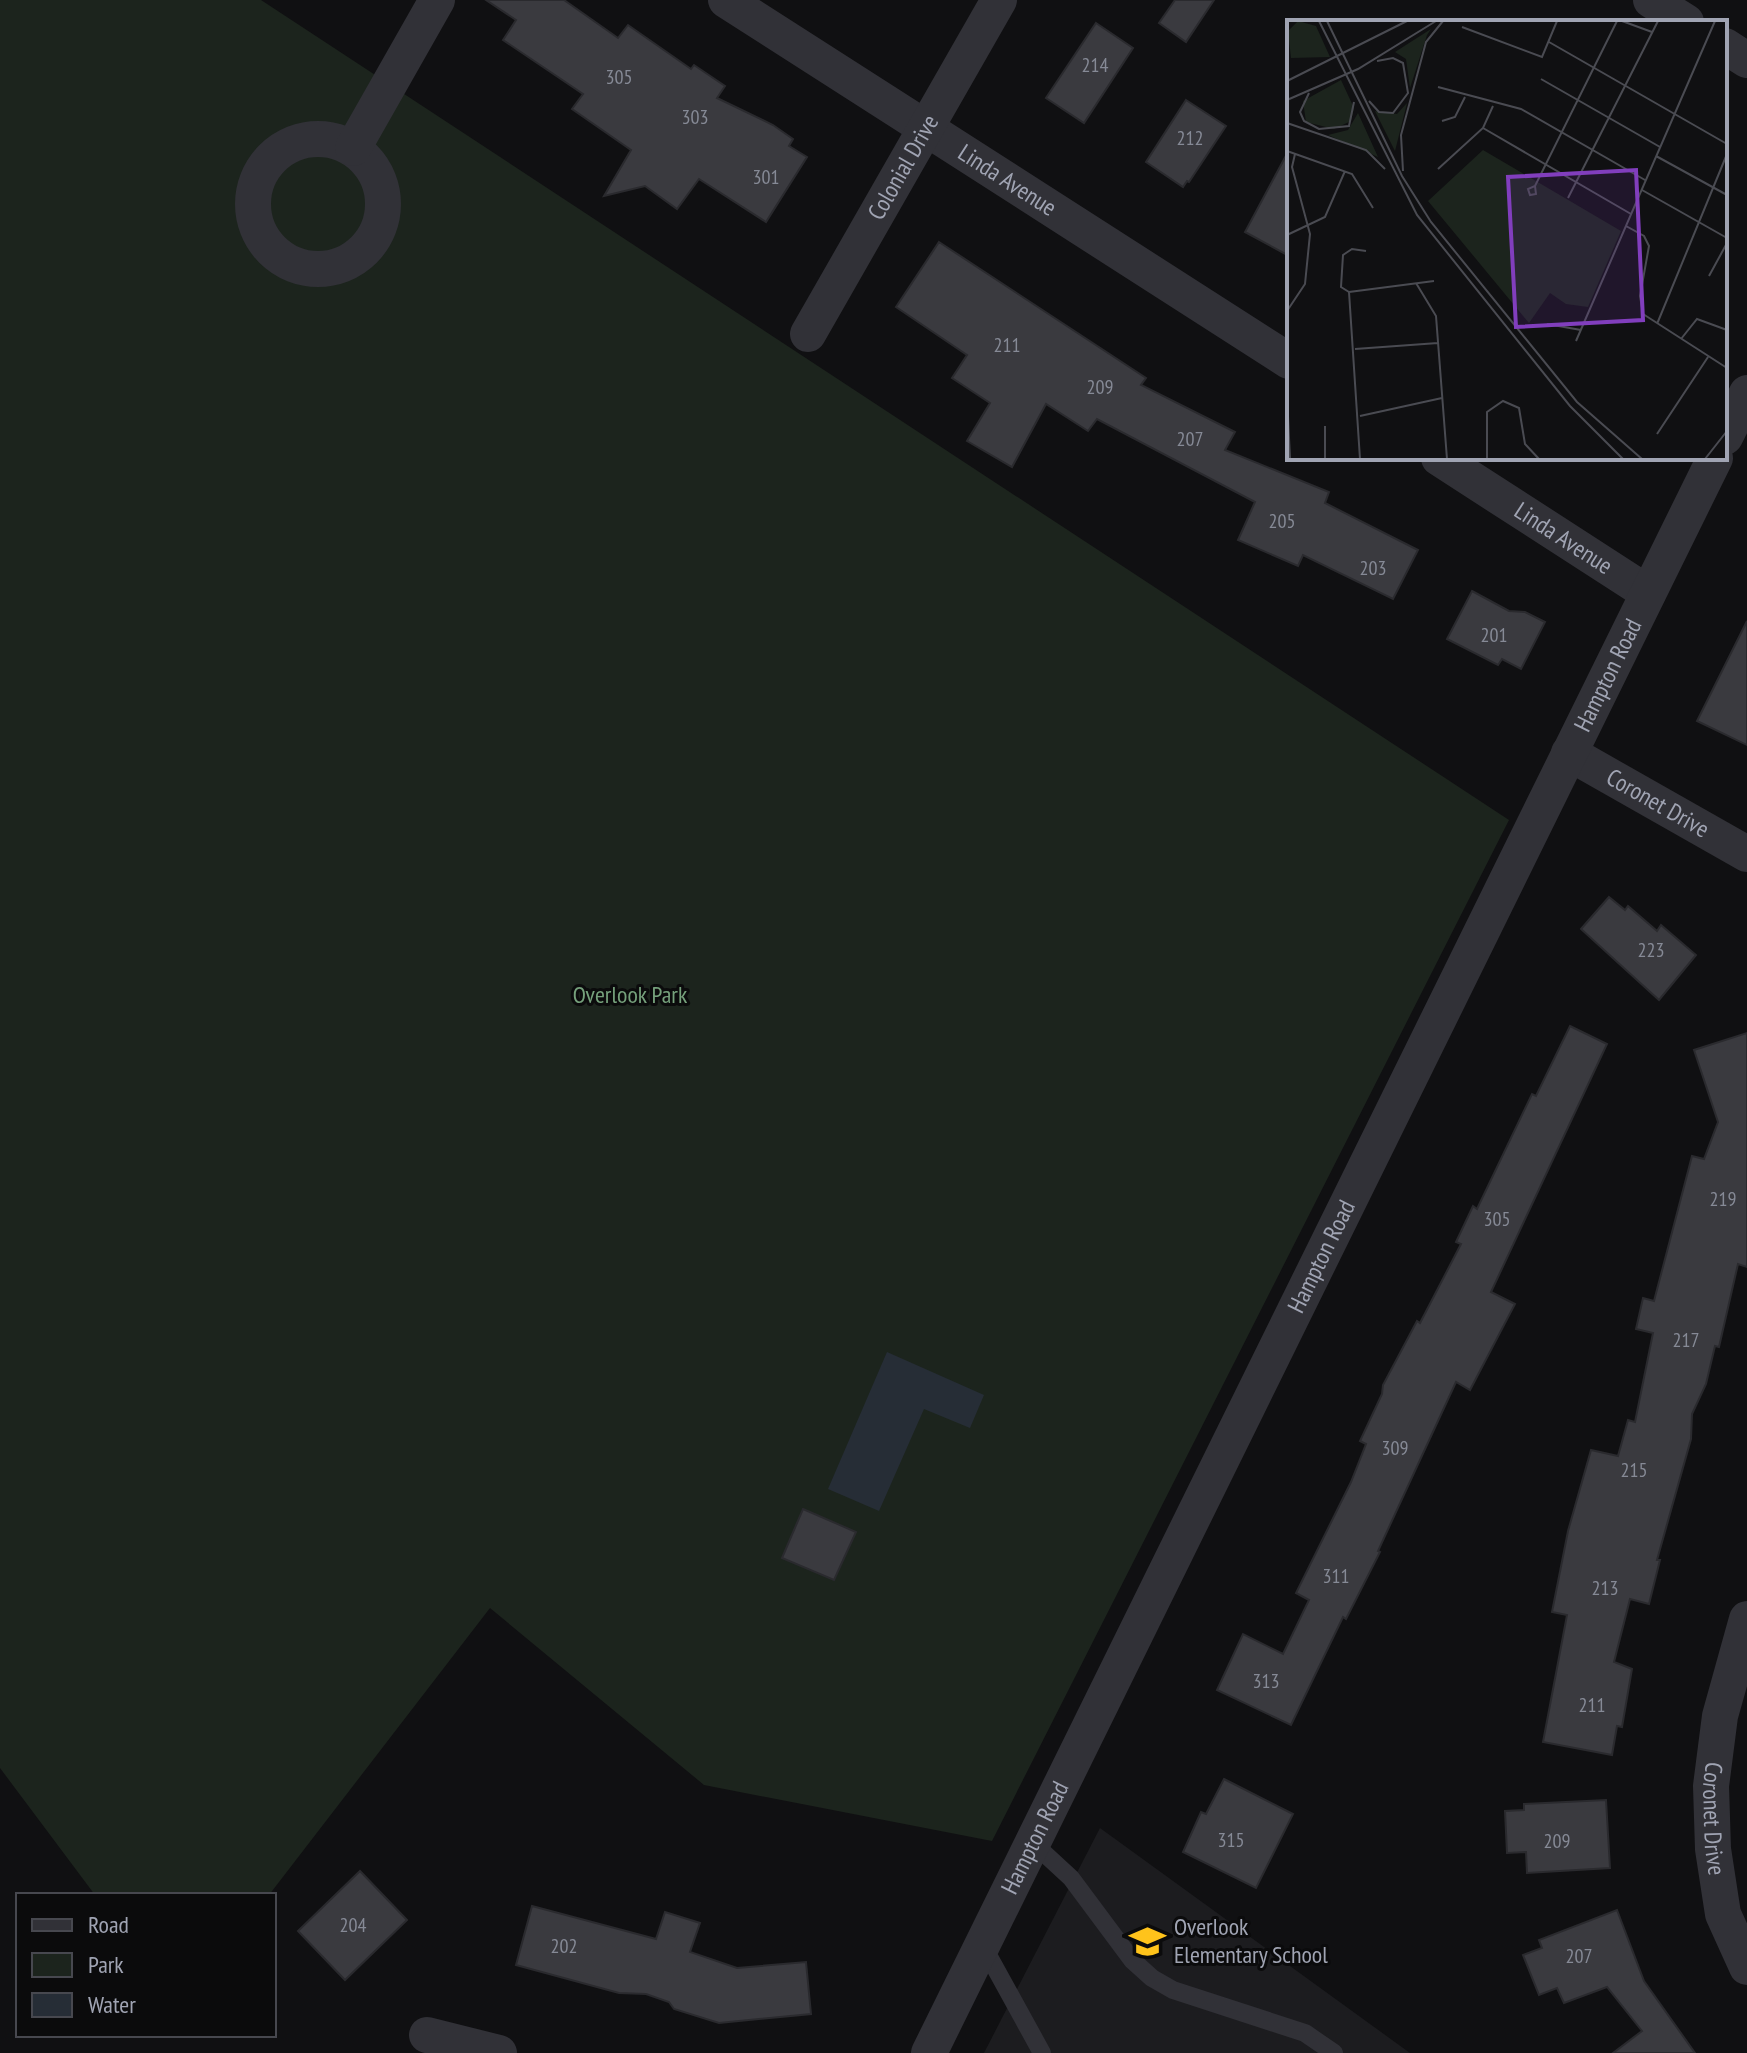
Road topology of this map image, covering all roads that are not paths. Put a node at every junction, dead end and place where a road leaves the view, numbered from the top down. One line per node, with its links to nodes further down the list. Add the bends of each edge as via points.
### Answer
1 (437, 0): 9 (street)
2 (726, 0): 8 (street, Linda Avenue)
3 (999, 0): 8 (street, Colonial Drive)
4 (1651, 0): 5 (street)
5 (1683, 20)
6 (1727, 47): 7 (street)
7 (1747, 60)
8 (926, 127): 10 (street, Colonial Drive); 11 (street, Linda Avenue)
9 (353, 148)
10 (808, 334)
11 (1287, 360)
12 (1747, 393): 13 (street)
13 (1727, 433)
14 (1442, 460): 16 (street, Linda Avenue)
15 (1714, 460): 16 (street, Hampton Road)
16 (1648, 593): 17 (street, Hampton Road)
17 (1569, 753): 18 (street, Coronet Drive); 20 (street, Hampton Road)
18 (1747, 854)
19 (1747, 1619): 22 (street, Coronet Drive, via 1720,1716 1711,1786 1723,1914)
20 (1032, 1842): 21 (street, Hampton Road); 27 (lane, via 1071,1878 1132,1960 1152,1978 1173,1990 1305,2033)
21 (982, 1944): 25 (street, Hampton Road); 26 (lane)
22 (1747, 1967)
23 (427, 2035): 24 (street)
24 (499, 2053)
25 (929, 2053)
26 (1042, 2053)
27 (1334, 2053)

